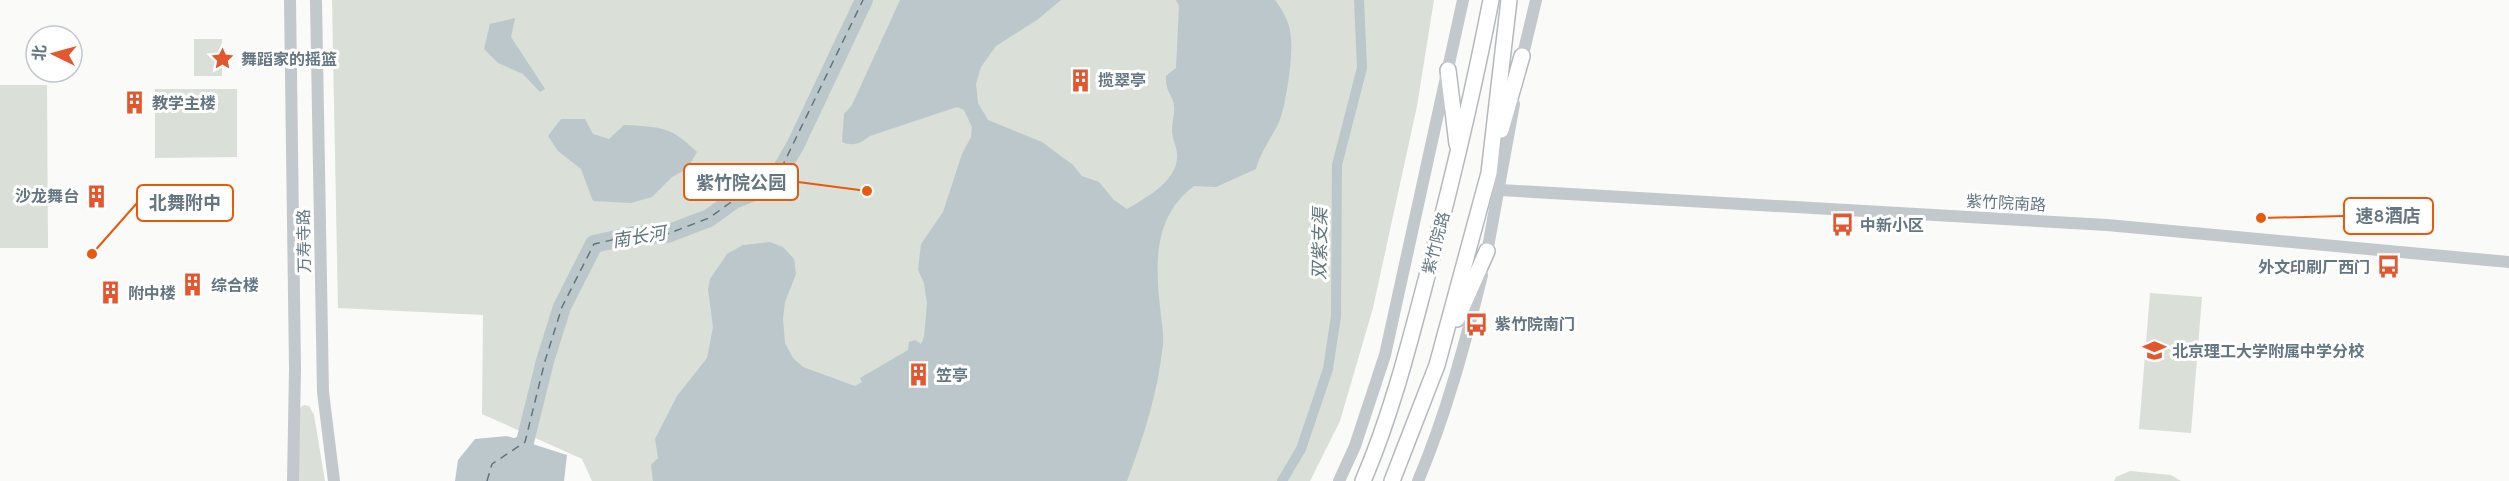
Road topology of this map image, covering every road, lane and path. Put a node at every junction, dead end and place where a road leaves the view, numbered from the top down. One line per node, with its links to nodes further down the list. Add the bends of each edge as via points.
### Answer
1 (290, 0): 15 (street, 万寿寺路)
2 (316, 0): 16 (street, 万寿寺路, via 323,392)
3 (1463, 0): 8 (street, 紫竹院路)
4 (1491, 0): 9 (highway, 紫竹院路)
5 (1509, 0): 10 (highway, 紫竹院路)
6 (1536, 0): 7 (street)
7 (1522, 56): 10 (highway); 11 (street)
8 (1448, 70): 9 (highway); 17 (street, 紫竹院路, via 1385,355 1355,446)
9 (1458, 156): 18 (highway, 紫竹院路, via 1378,447)
10 (1489, 173): 14 (highway, 紫竹院路)
11 (1500, 190): 12 (street); 13 (street, 紫竹院南路, via 2107,225)
12 (1487, 251): 14 (highway); 20 (street, via 1439,427)
13 (2509, 262)
14 (1437, 365): 19 (highway, 紫竹院路)
15 (293, 481)
16 (334, 481)
17 (1339, 481)
18 (1363, 481)
19 (1392, 481)
20 (1418, 481)

